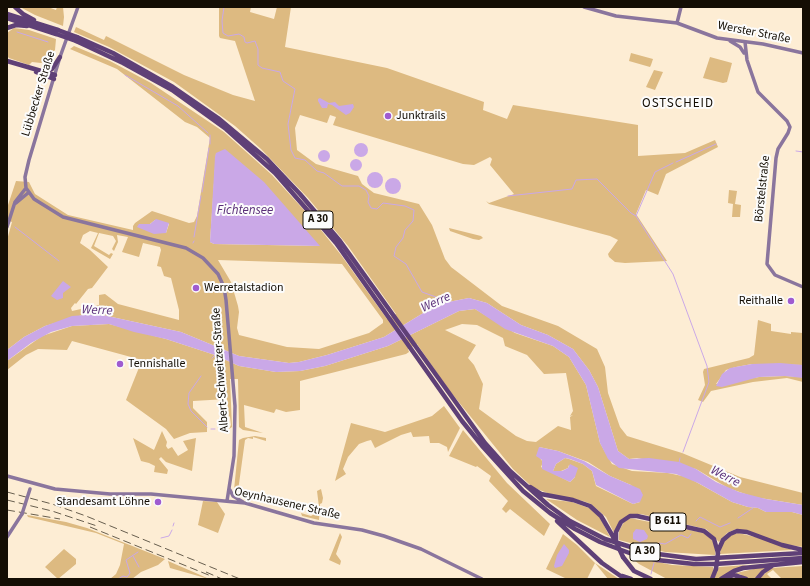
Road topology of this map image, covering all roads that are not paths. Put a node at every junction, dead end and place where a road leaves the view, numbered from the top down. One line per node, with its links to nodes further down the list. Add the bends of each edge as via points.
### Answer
1 (15, 7): 8 (highway)
2 (78, 7): 15 (main road, Lübbecker Straße)
3 (584, 7): 7 (main road, Werster Straße, via 616,16)
4 (681, 7): 7 (main road)
5 (7, 14): 8 (highway, A 30)
6 (7, 18): 10 (highway, A 30)
7 (676, 23): 12 (main road, Werster Straße)
8 (46, 26): 11 (highway, A 30)
9 (7, 28): 10 (highway, via 16,25)
10 (39, 28): 11 (highway, A 30)
11 (57, 32): 27 (highway, A 30, bridge, via 113,53 157,77 267,159 314,210 352,257)
12 (723, 39): 13 (main road, Werster Straße); 16 (main road, via 740,47)
13 (745, 42): 14 (main road, Werster Straße); 16 (main road, Börstelstraße)
14 (803, 53)
15 (60, 57): 19 (highway, via 52,69); 20 (main road, Lübbecker Straße)
16 (747, 60): 26 (main road, Börstelstraße, via 756,90 788,121 790,127 776,158 767,264 775,275)
17 (8, 62): 18 (highway)
18 (30, 69): 19 (highway); 20 (highway)
19 (44, 71): 20 (highway)
20 (54, 77): 21 (main road, Lübbecker Straße, via 26,172)
21 (26, 188): 22 (main road, Lübbecker Straße); 24 (main road, via 18,197)
22 (28, 193): 23 (main road, Lübbecker Straße); 24 (main road)
23 (34, 199): 31 (main road, Albert-Schweitzer-Straße, via 57,214 72,220 180,246 200,255 213,268 225,292 234,376 236,434)
24 (13, 209): 25 (main road)
25 (7, 227)
26 (803, 287)
27 (412, 347): 28 (highway, A 30, via 471,425); 34 (highway, A 30, via 483,447 511,479)
28 (510, 471): 36 (highway, via 541,494 590,506 601,516); 37 (highway, A 30, via 538,498 570,521 605,539 640,550 696,559)
29 (7, 476): 30 (main road, Oeynhausener Straße)
30 (31, 484): 32 (main road, Oeynhausener Straße, via 110,494 145,493); 35 (main road, bridge, via 22,514)
31 (230, 489): 32 (main road, Albert-Schweitzer-Straße); 33 (main road, via 233,496)
32 (227, 501): 33 (main road, Oeynhausener Straße)
33 (245, 503): 43 (main road, Oeynhausener Straße, via 314,523 366,531 393,539 421,549)
34 (538, 503): 39 (highway, A 30, via 562,522 591,538 649,558 715,564); 42 (highway, via 602,563)
35 (7, 537)
36 (615, 538): 38 (highway, B 611, via 621,522 630,516 637,516 704,531 714,538); 46 (highway, bridge, via 623,557 634,571)
37 (803, 551): 38 (highway, via 737,531 723,540)
38 (718, 553): 47 (highway, bridge)
39 (803, 558)
40 (803, 562): 41 (highway)
41 (794, 563): 48 (highway, via 743,568); 51 (highway, via 766,569)
42 (616, 572): 44 (highway); 45 (highway)
43 (482, 579)
44 (625, 579)
45 (631, 579)
46 (651, 579)
47 (712, 579)
48 (721, 579)
49 (724, 579): 50 (highway, via 734,575)
50 (746, 579)
51 (757, 579)

